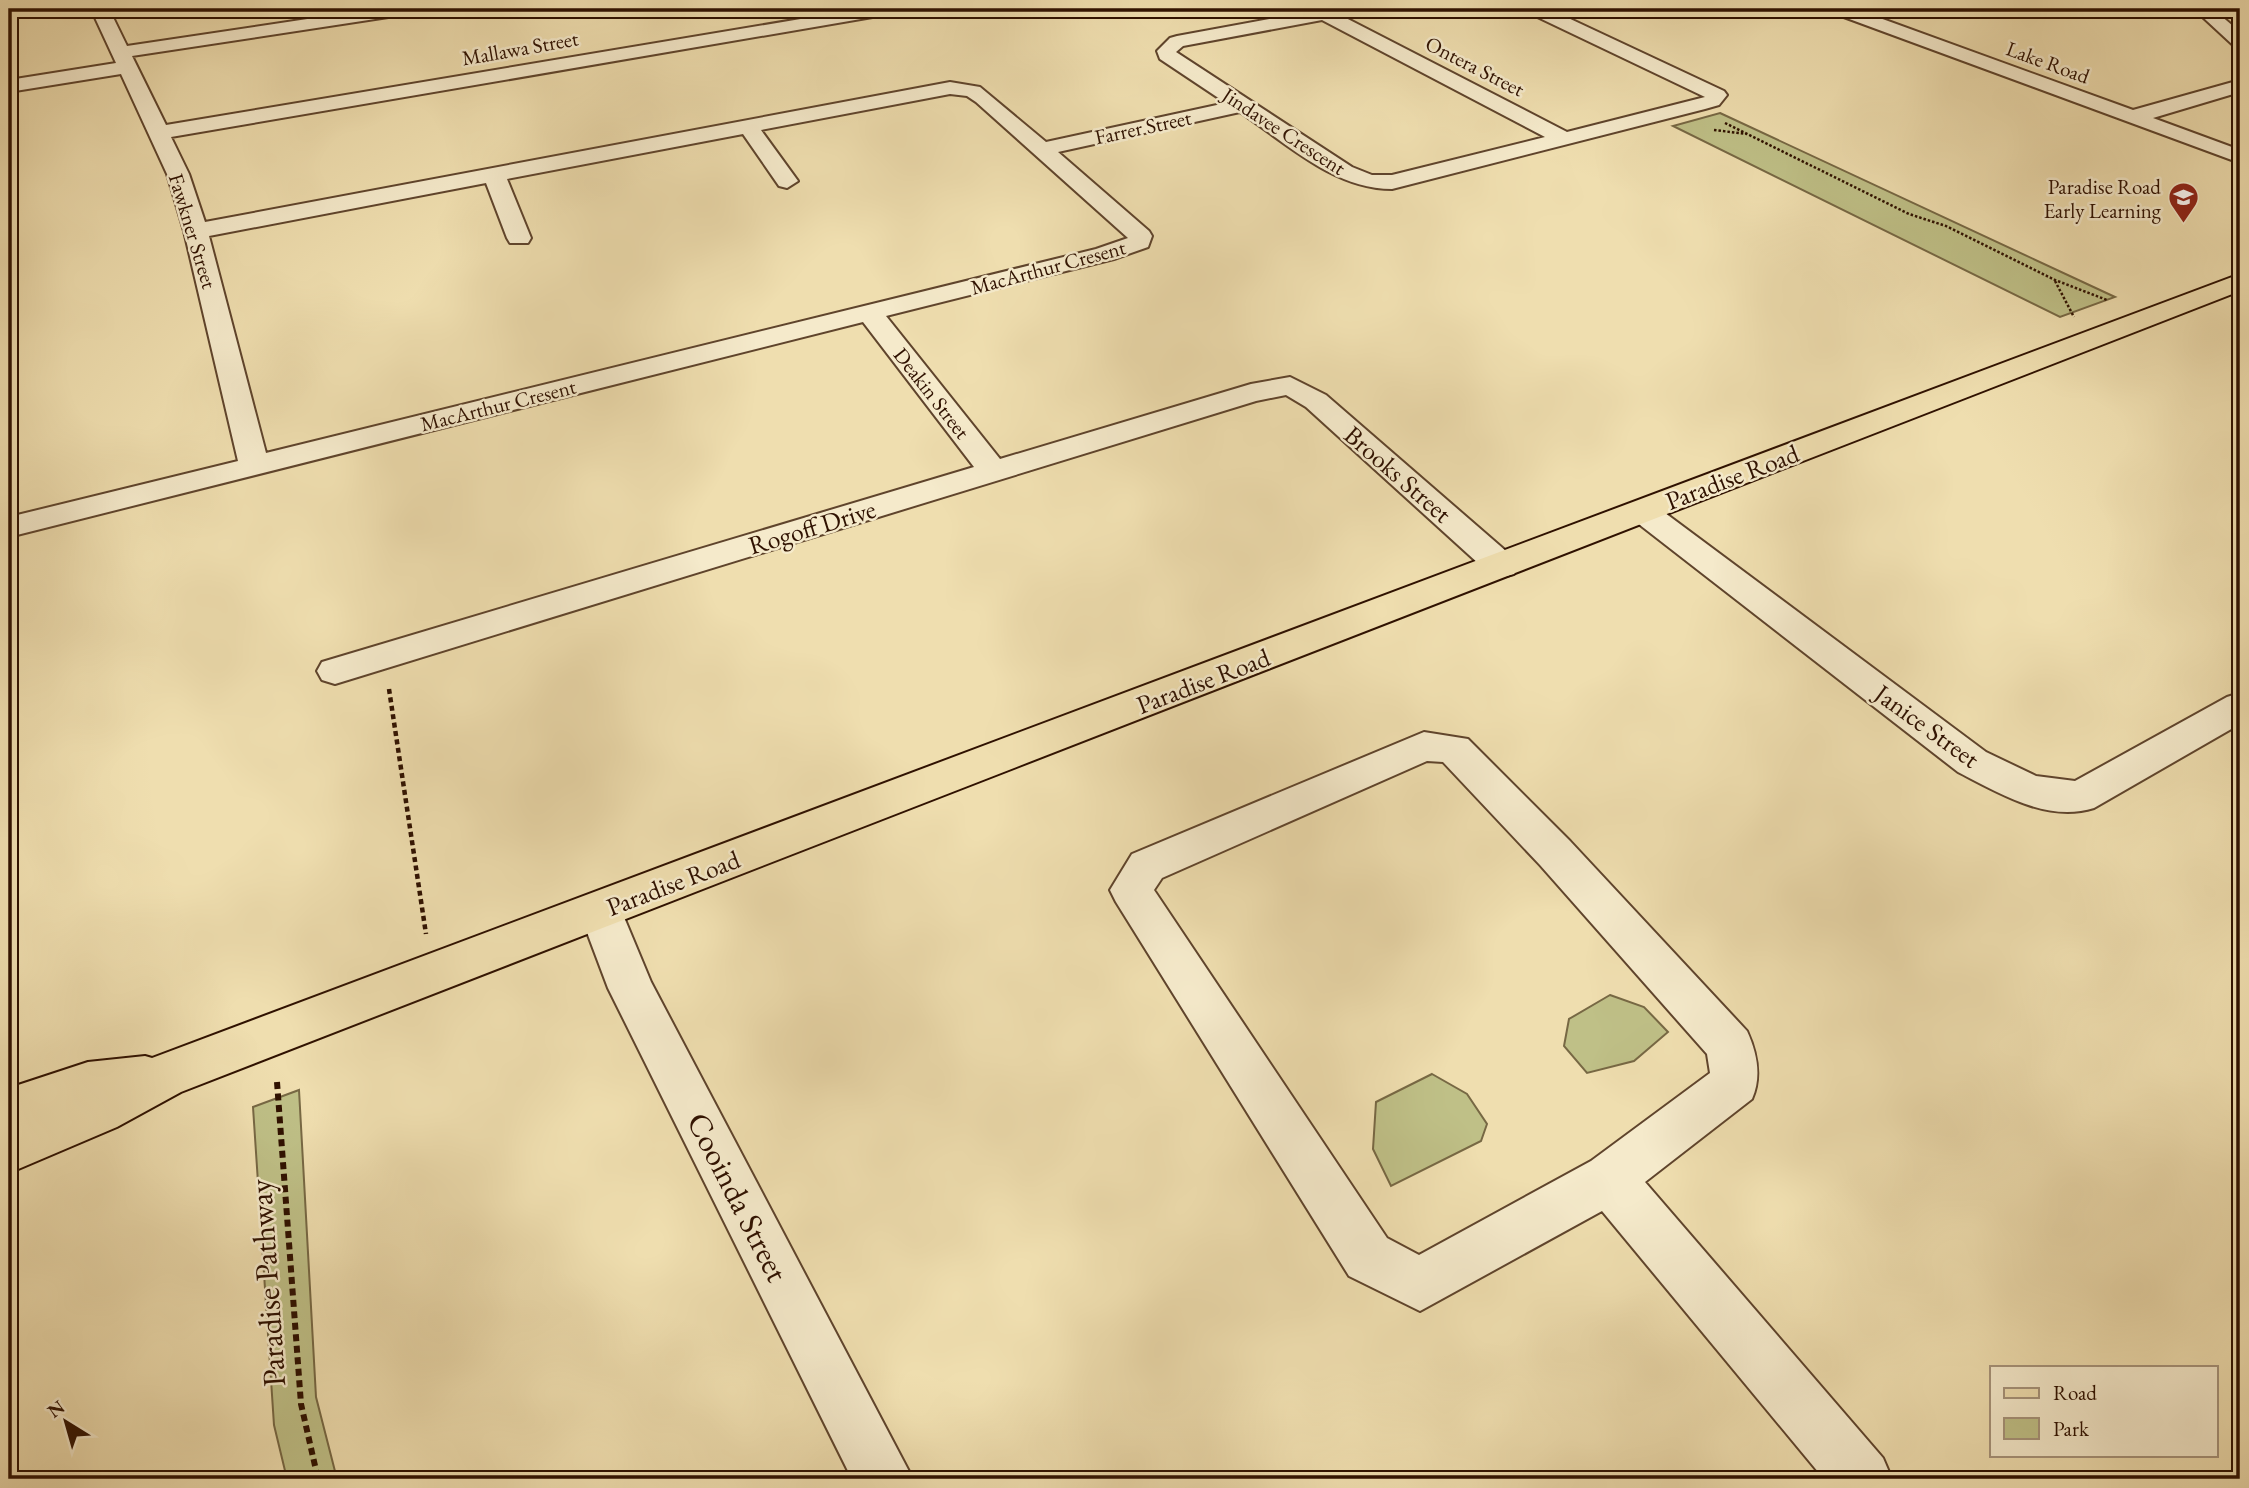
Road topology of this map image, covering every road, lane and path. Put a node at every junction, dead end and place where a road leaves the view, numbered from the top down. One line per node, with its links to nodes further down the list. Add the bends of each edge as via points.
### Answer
1 (100, 9): 11 (street, Fawkner Street)
2 (408, 9): 8 (street)
3 (890, 9): 18 (street, Mallawa Street)
4 (1351, 9): 9 (street, Jindavee Crescent)
5 (1535, 9): 19 (street, Jindavee Crescent, via 1717,94 1698,105)
6 (1839, 9): 15 (street, Lake Road)
7 (2203, 9): 10 (street)
8 (337, 14): 11 (street)
9 (1325, 14): 14 (street, Jindavee Crescent, via 1169,46 1167,55); 19 (street, Ontera Street)
10 (2240, 41)
11 (124, 60): 12 (street); 18 (street, Fawkner Street)
12 (9, 86)
13 (2240, 86): 15 (street)
14 (1244, 105): 19 (street, Jindavee Crescent, via 1344,172 1369,181 1392,182); 20 (street, Farrer Street)
15 (2132, 117): 21 (street, Lake Road)
16 (1716, 118): 26 (path)
17 (747, 125): 20 (street, MacArthur Cresent, via 918,92 963,88 979,94); 22 (street, MacArthur Cresent); 23 (street)
18 (158, 133): 24 (street, Fawkner Street, via 178,174)
19 (1567, 140)
20 (1043, 149): 29 (street, MacArthur Cresent, via 1132,227 1139,242)
21 (2240, 158)
22 (494, 174): 24 (street, MacArthur Cresent); 25 (street)
23 (787, 181)
24 (196, 231): 32 (street, Fawkner Street)
25 (519, 238)
26 (2055, 280): 28 (path); 30 (path)
27 (2240, 282): 34 (main road, Paradise Road)
28 (2115, 303)
29 (870, 313): 32 (street, MacArthur Cresent); 33 (street, Deakin Street)
30 (2075, 318)
31 (1290, 386): 33 (street, Rogoff Drive, via 1251,393); 36 (street, Brooks Street, via 1315,401)
32 (254, 465): 35 (street, MacArthur Cresent)
33 (994, 472): 37 (street, Rogoff Drive)
34 (1643, 511): 36 (main road, Paradise Road); 39 (street, Janice Street, via 1972,762 2028,791 2080,797)
35 (9, 527)
36 (1503, 566): 40 (main road, Paradise Road)
37 (335, 671)
38 (388, 683): 41 (path)
39 (2240, 706)
40 (601, 911): 42 (main road, Paradise Road); 48 (street, Cooinda Street, via 631,988)
41 (426, 934)
42 (164, 1076): 44 (main road, Paradise Road, via 88,1084); 45 (main road, Paradise Road, via 100,1111)
43 (277, 1082): 47 (path, Paradise Pathway, via 301,1404)
44 (9, 1111)
45 (9, 1149)
46 (1609, 1179): 46 (street, via 1420,1284 1368,1258 1131,890 1147,866 1424,746 1454,749 1730,1046 1735,1083); 49 (street)
47 (318, 1479)
48 (883, 1479)
49 (1862, 1479)

